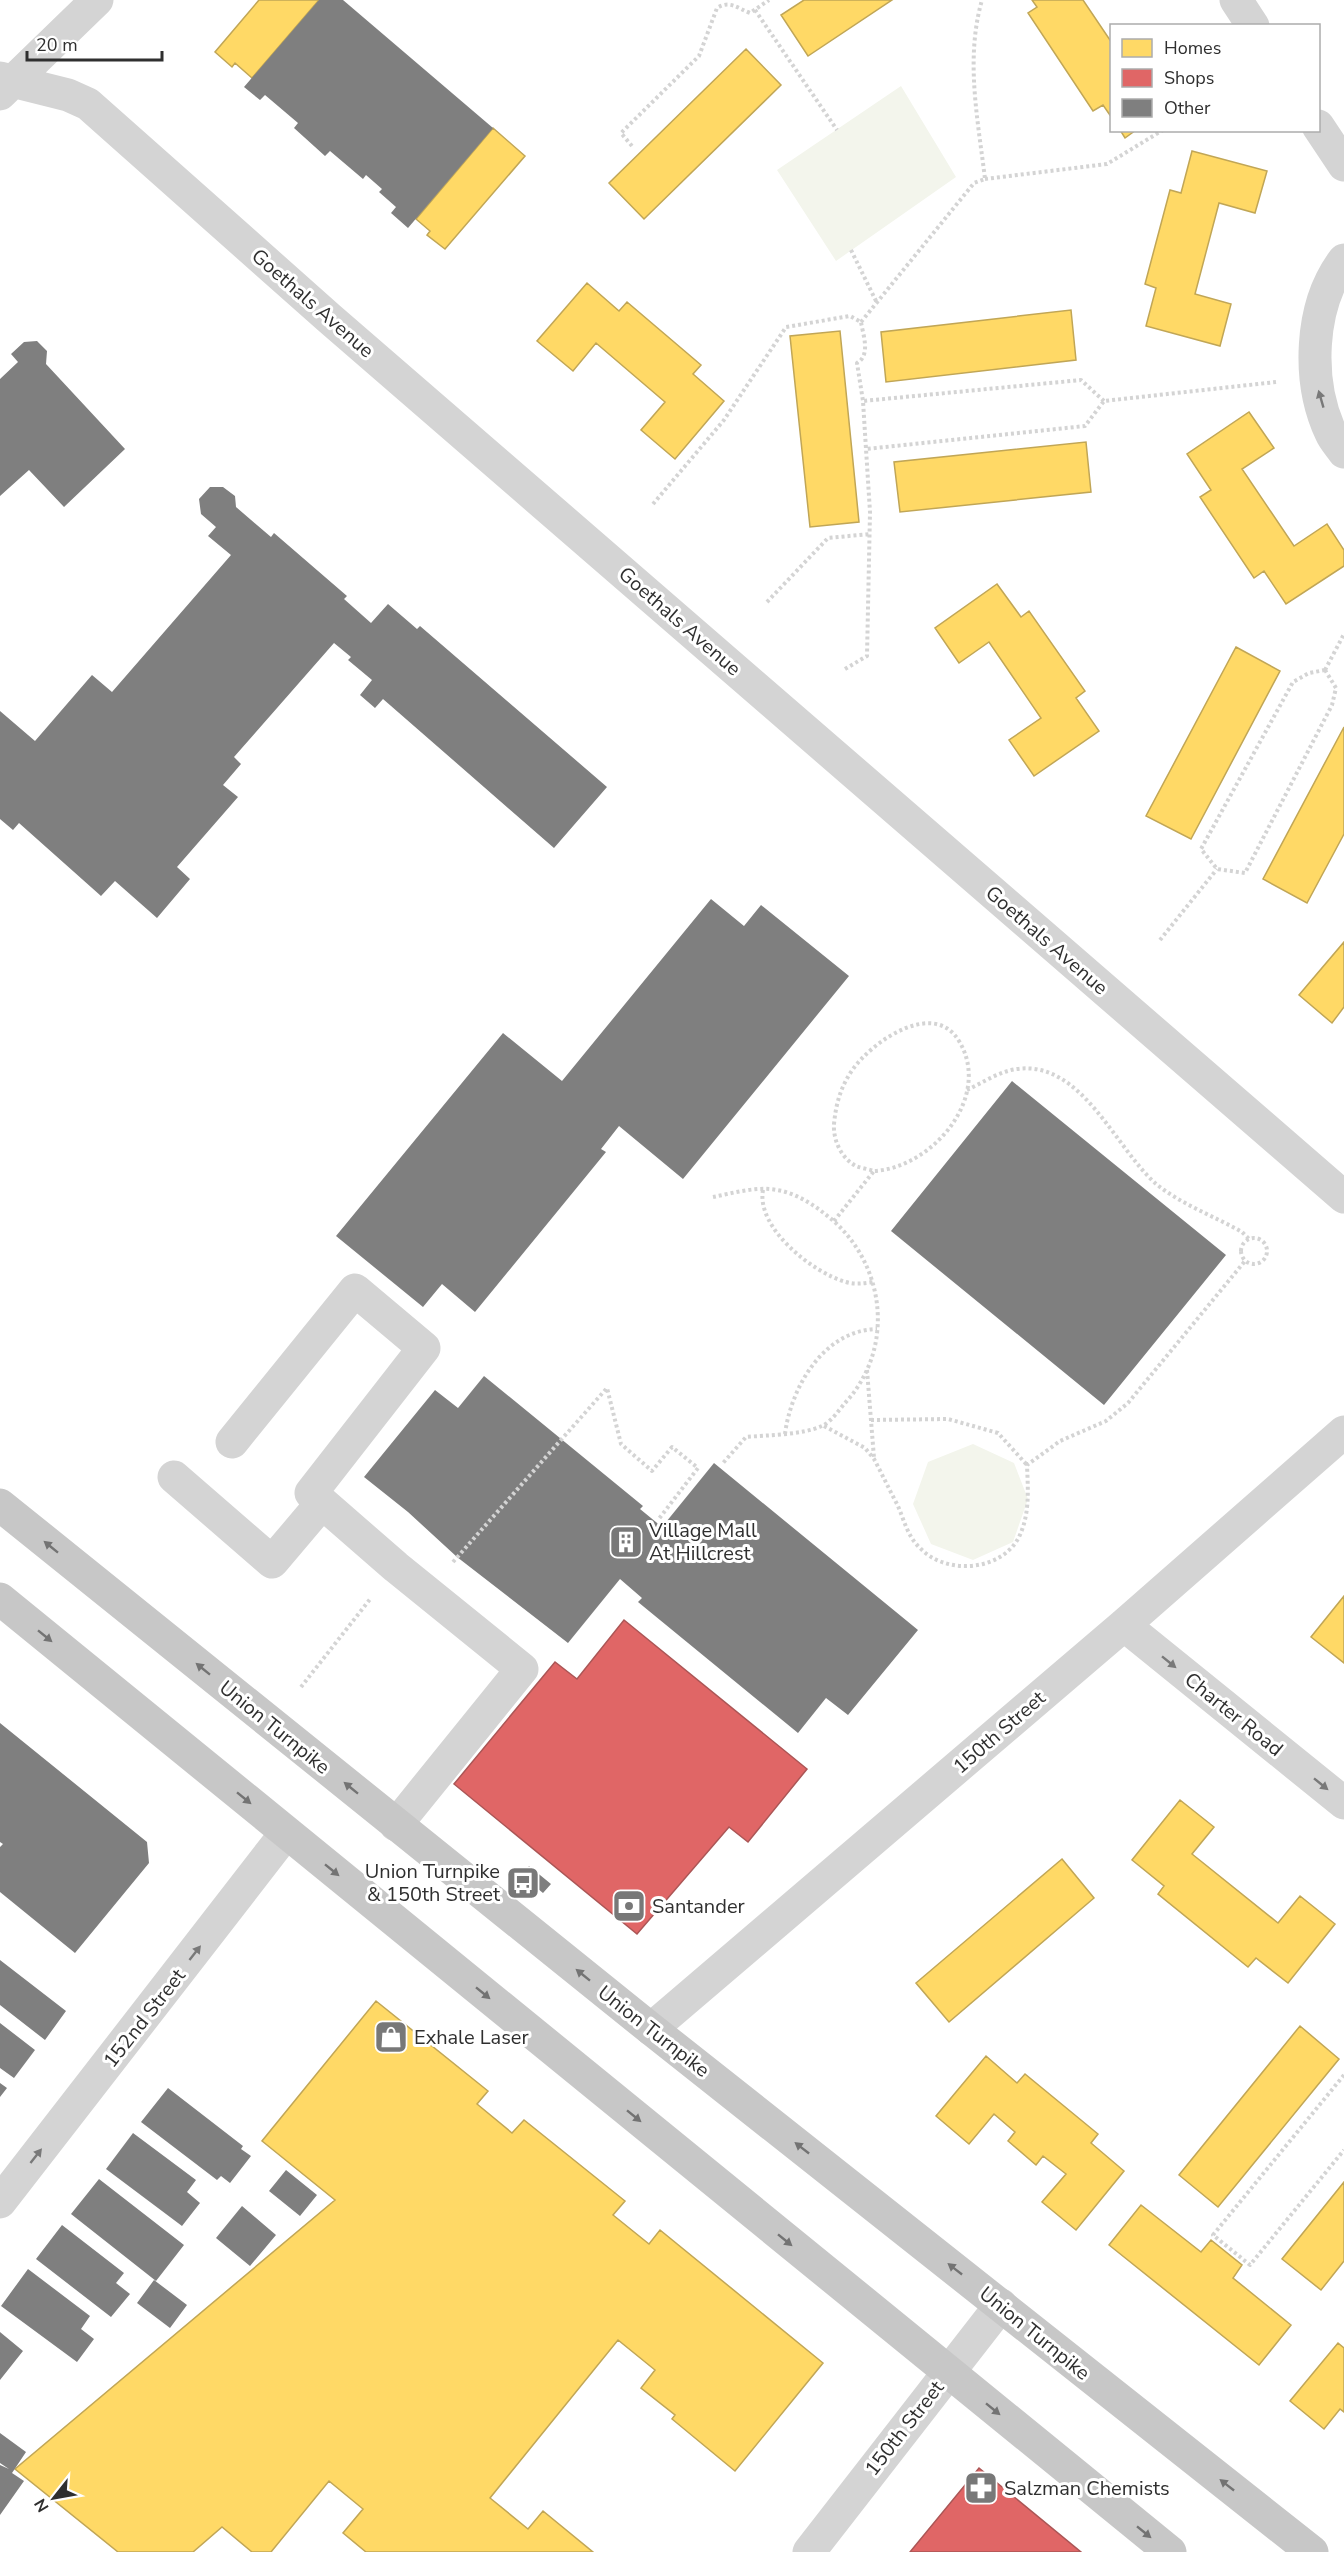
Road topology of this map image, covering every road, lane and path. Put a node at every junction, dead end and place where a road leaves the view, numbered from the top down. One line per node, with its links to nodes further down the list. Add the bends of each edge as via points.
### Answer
1 (97, 0): 8 (street)
2 (769, 0): 6 (path)
3 (982, 0): 14 (path, via 974,40 973,76)
4 (1236, 0): 7 (street)
5 (730, 1): 6 (path, via 750,13); 12 (path, via 717,9 699,56 621,133)
6 (755, 10): 10 (path)
7 (1252, 24)
8 (4, 85): 36 (street, Goethals Avenue, via 68,95 88,104 329,318)
9 (1320, 129): 13 (street)
10 (837, 130)
11 (1160, 132): 14 (path, via 1107,164)
12 (632, 146)
13 (1344, 165)
14 (985, 179): 17 (path, via 974,183)
15 (851, 250): 17 (path)
16 (1344, 260): 23 (street, one-way to 16, via 1331,434 1316,380 1316,325 1334,273)
17 (877, 303): 18 (path)
18 (861, 322): 21 (path, via 866,354 857,363); 24 (path, via 850,316 786,327 724,420)
19 (1285, 381): 20 (path)
20 (1104, 400): 21 (path, via 1082,380); 22 (path, via 1085,426)
21 (863, 401): 22 (path)
22 (866, 449): 25 (path)
23 (1344, 452)
24 (653, 504)
25 (870, 534): 26 (path, via 828,538); 28 (path, via 867,656)
26 (767, 602)
27 (1344, 634): 29 (path)
28 (845, 669)
29 (1325, 670): 30 (path, via 1293,682 1201,849); 30 (path, via 1336,688 1332,705 1245,873)
30 (1218, 869): 31 (path)
31 (1160, 940)
32 (967, 1090): 33 (path, via 951,1126 929,1150 900,1166); 33 (path, via 970,1081 966,1056 956,1035 945,1027 921,1024 903,1029 869,1050 841,1089 834,1128 844,1156 856,1166); 38 (path, via 1014,1069 1030,1068 1064,1080 1085,1098 1157,1185)
33 (874, 1171): 37 (path)
34 (763, 1190): 35 (path); 37 (path, via 777,1190 807,1200); 40 (path, via 767,1220 806,1260 841,1280)
35 (713, 1197)
36 (1344, 1197)
37 (834, 1221): 40 (path, via 864,1258)
38 (1249, 1239): 39 (path, via 1241,1249); 39 (path, via 1261,1241 1266,1256 1257,1264)
39 (1245, 1260): 50 (path, via 1128,1403 1106,1420 1060,1441)
40 (874, 1282): 41 (path)
41 (877, 1329): 42 (path); 46 (path, via 865,1329 844,1338 812,1366 788,1413)
42 (867, 1369): 43 (path); 44 (path, via 853,1394)
43 (872, 1420): 48 (path); 50 (path, via 948,1419 998,1433)
44 (824, 1426): 46 (path); 48 (path, via 865,1448)
45 (1344, 1432): 57 (street, 150th Street)
46 (785, 1434): 49 (path, via 746,1437)
47 (232, 1442): 52 (street, via 355,1290 424,1348 311,1493)
48 (874, 1459): 50 (path, via 910,1538 929,1558 956,1567 1000,1557 1017,1539 1027,1514)
49 (723, 1463)
50 (1027, 1465)
51 (174, 1477): 52 (street, via 272,1562)
52 (322, 1503): 59 (street, via 522,1669)
53 (0, 1505): 59 (main road, Union Turnpike, one-way to 53)
54 (658, 1520): 55 (path, via 698,1468 672,1447 652,1471 621,1444 607,1388)
55 (447, 1569)
56 (0, 1599): 60 (main road, one-way to 60)
57 (1124, 1625): 58 (street, Charter Road, one-way to 58); 61 (street, 150th Street)
58 (1344, 1803)
59 (396, 1825): 61 (main road, Union Turnpike, one-way to 59)
60 (286, 1833): 64 (street, 152nd Street, one-way to 60); 66 (main road, one-way to 66)
61 (651, 2029): 65 (main road, Union Turnpike, one-way to 61)
62 (1344, 2075): 63 (path, via 1213,2235 1250,2265)
63 (1344, 2150)
64 (0, 2202)
65 (1001, 2305): 66 (street, 150th Street); 69 (main road, Union Turnpike, one-way to 65)
66 (947, 2372): 67 (street, 150th Street); 68 (main road, one-way to 68)
67 (808, 2552)
68 (1170, 2552)
69 (1312, 2552)

